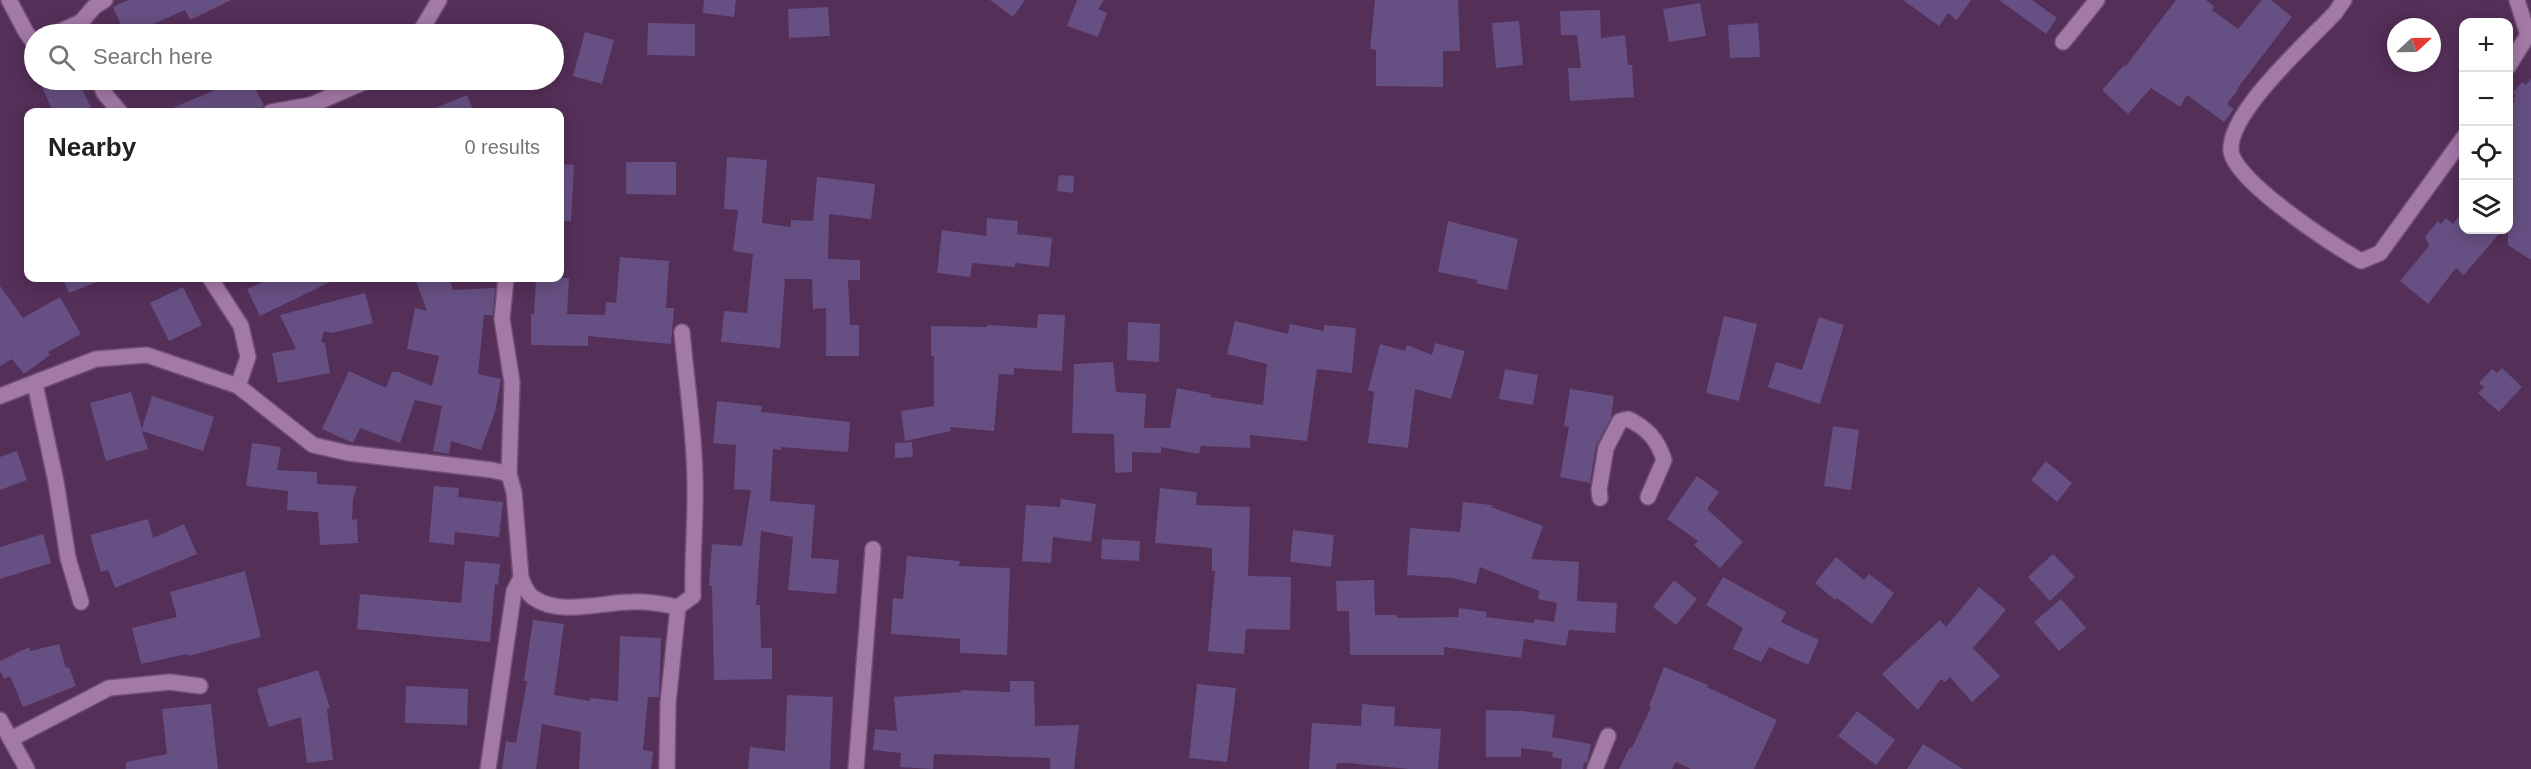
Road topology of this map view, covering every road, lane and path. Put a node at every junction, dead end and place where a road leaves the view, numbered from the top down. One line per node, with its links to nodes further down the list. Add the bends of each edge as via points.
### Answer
1 (9, 0): 9 (street)
2 (105, 0): 7 (street, via 94,7)
3 (439, 0): 8 (street)
4 (2097, 0): 11 (street)
5 (2344, 0): 17 (street, via 2260,92 2238,123 2230,150 2238,167 2266,194 2361,261 2380,253)
6 (2517, 0): 10 (street)
7 (84, 24)
8 (425, 24)
9 (24, 28)
10 (2529, 33): 12 (street)
11 (2063, 42)
12 (2513, 60)
13 (103, 90): 15 (street)
14 (345, 90): 16 (street)
15 (117, 108)
16 (293, 108)
17 (2459, 143)
18 (213, 282): 22 (street, via 241,326 248,357)
19 (506, 282): 24 (street, via 502,319 512,382)
20 (681, 332): 30 (street, via 695,498 693,596)
21 (35, 384): 22 (street, via 96,359 147,356); 23 (street); 29 (street)
22 (238, 386): 24 (street, via 313,445)
23 (0, 396)
24 (509, 474): 28 (street)
25 (1648, 497): 26 (street, via 1664,460 1660,446 1647,429 1628,419 1620,421 1606,448)
26 (1600, 498)
27 (873, 549): 38 (street)
28 (521, 578): 30 (street, via 527,591 545,603 580,608 653,602); 36 (street, via 514,591)
29 (81, 602)
30 (678, 607): 37 (street, via 668,703)
31 (200, 686): 34 (street, via 170,682 109,688)
32 (0, 720): 34 (street)
33 (1608, 736): 39 (street)
34 (11, 739): 35 (street)
35 (24, 768)
36 (488, 769)
37 (667, 769)
38 (856, 769)
39 (1595, 769)

